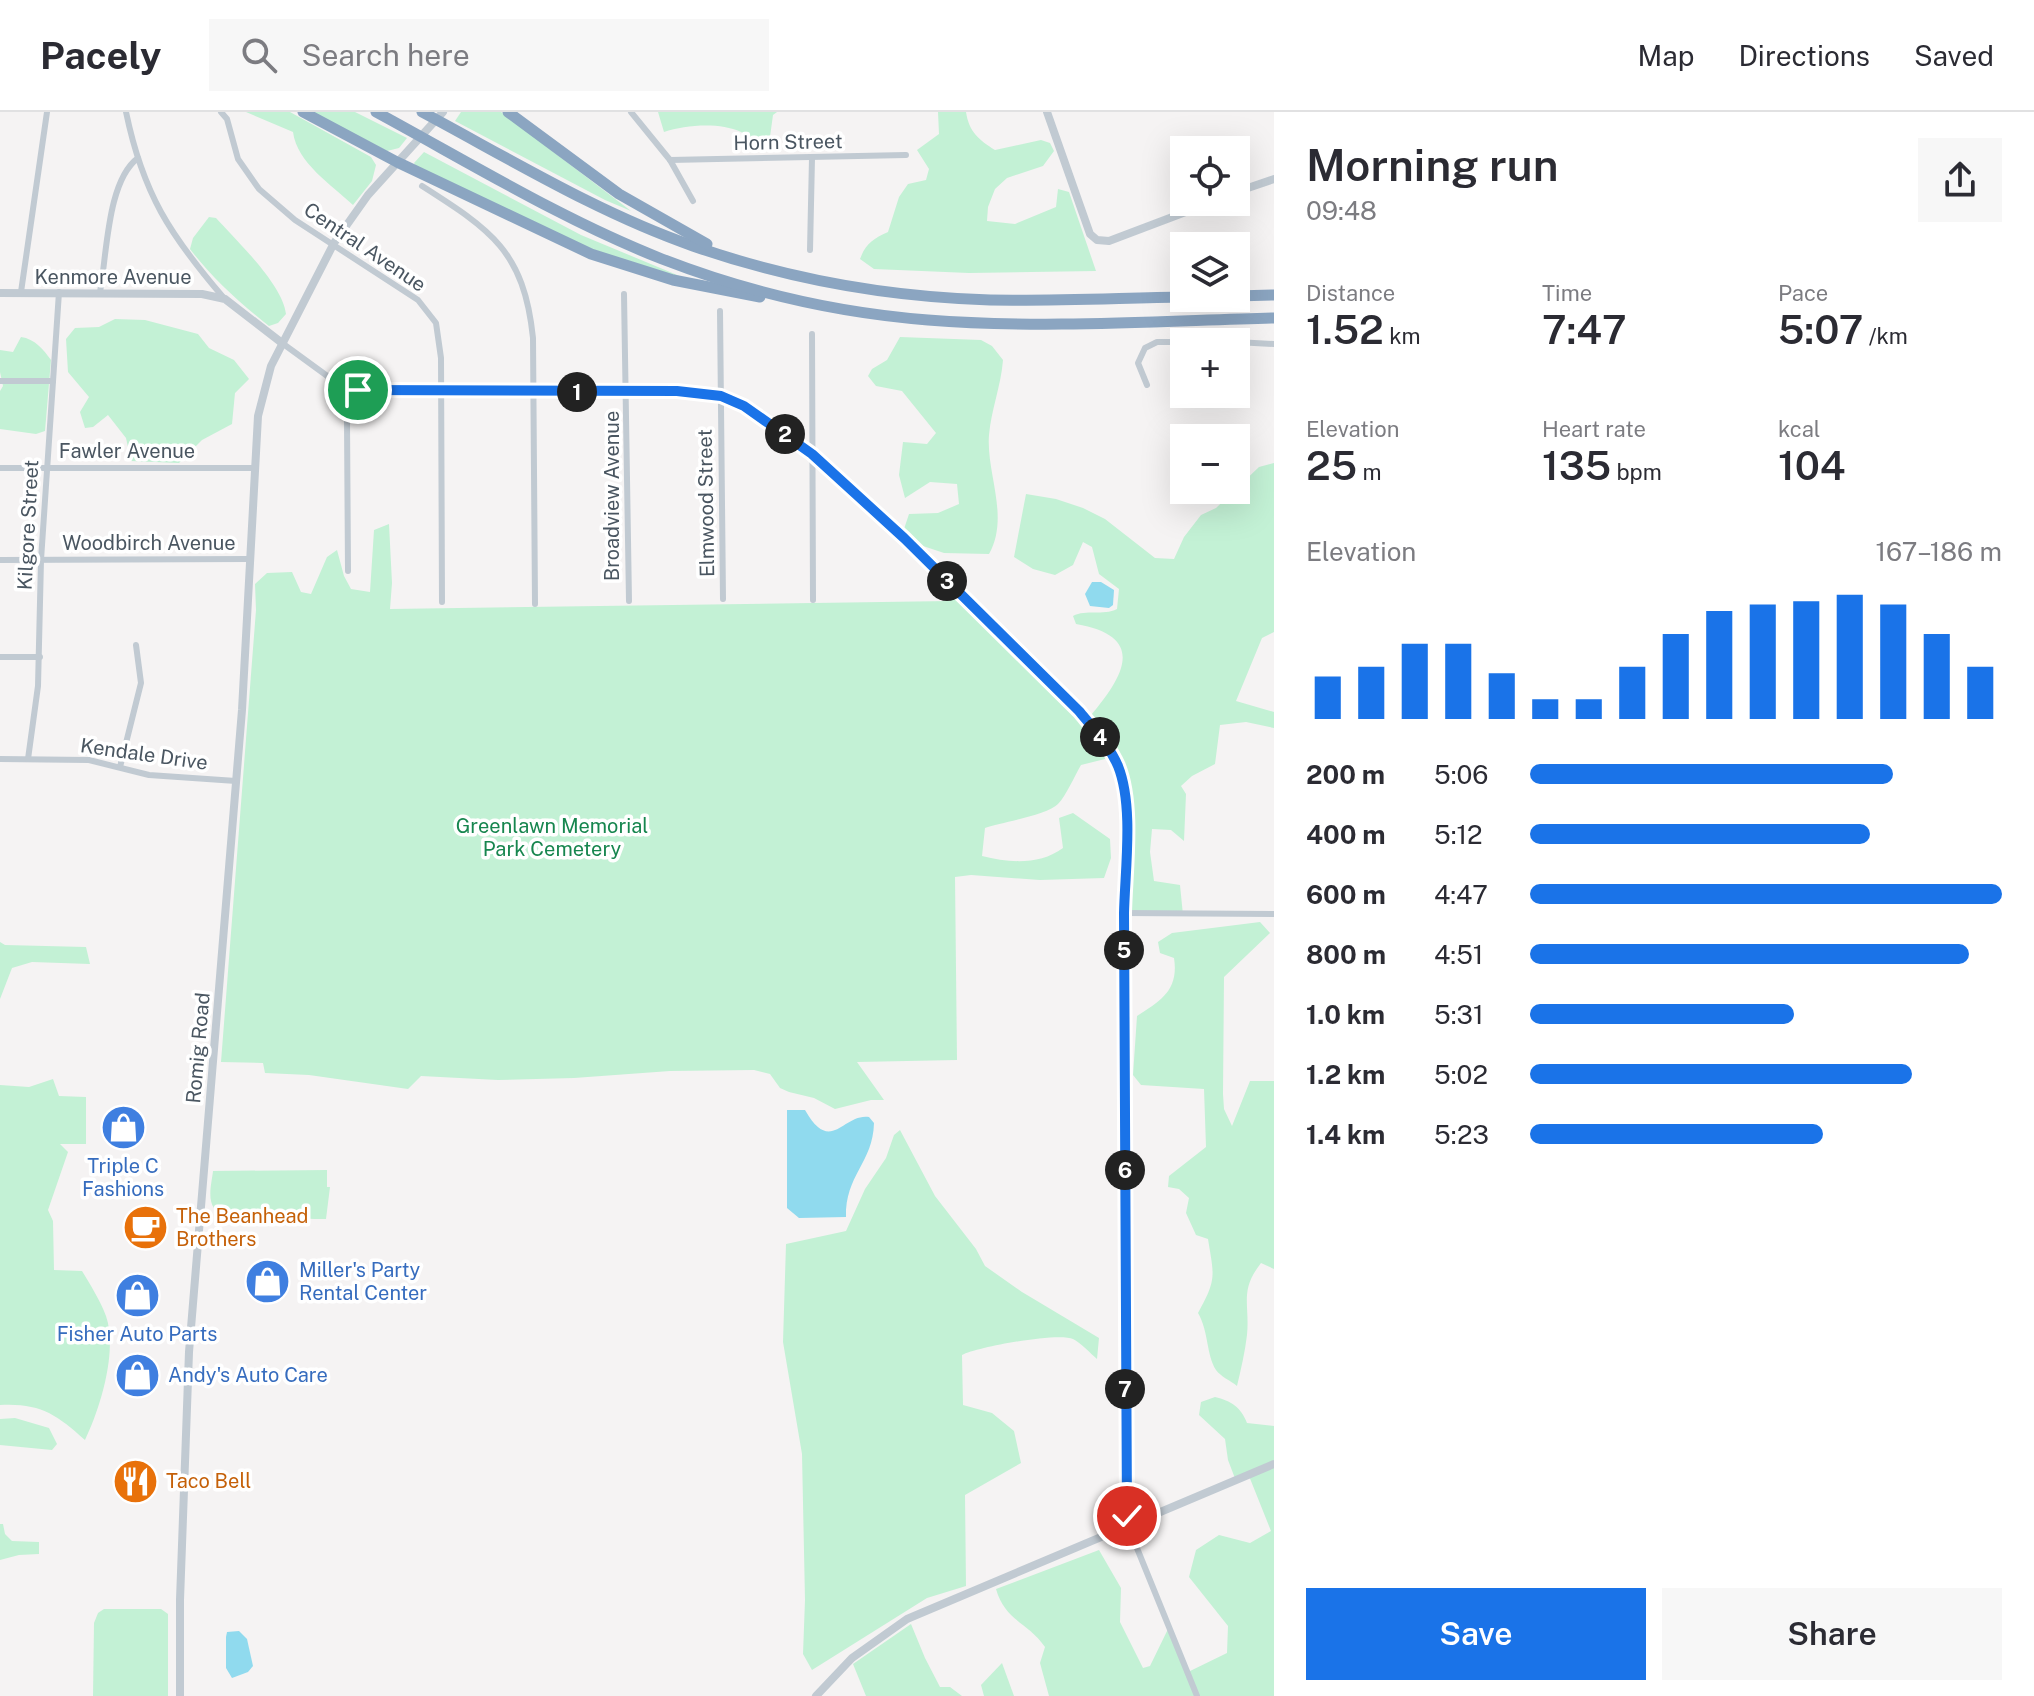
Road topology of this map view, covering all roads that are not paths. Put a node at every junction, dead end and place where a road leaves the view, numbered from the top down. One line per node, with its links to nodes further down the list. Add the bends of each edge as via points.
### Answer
1 (47, 112): 24 (street)
2 (126, 112): 12 (street)
3 (221, 112): 21 (street, Central Avenue, via 238,159 259,189 295,220)
4 (303, 112): 15 (highway)
5 (376, 112): 33 (highway, via 547,206 638,249 718,279)
6 (422, 112): 23 (highway, via 624,218)
7 (443, 112): 15 (street, Romig Road)
8 (508, 112): 23 (highway, via 619,194)
9 (631, 112): 14 (street)
10 (1047, 112): 20 (street, via 1090,234 1097,240 1109,241)
11 (906, 155): 13 (street, Horn Street)
12 (138, 158): 26 (street, via 118,184); 32 (street, via 175,238)
13 (812, 158): 14 (street, Horn Street); 22 (street)
14 (670, 160): 19 (street)
15 (397, 162): 21 (street, Romig Road); 33 (highway, via 623,265 708,287)
16 (1274, 179): 18 (street)
17 (422, 186): 47 (street, via 490,234 516,266 531,313)
18 (1250, 187)
19 (693, 201)
20 (1175, 216)
21 (334, 243): 38 (street, Romig Road); 46 (street, Central Avenue, via 397,284 432,316 440,341)
22 (810, 250)
23 (736, 259): 31 (highway, via 828,282 924,296)
24 (21, 292): 25 (street, Kenmore Avenue); 27 (street, Kenmore Avenue)
25 (59, 292): 26 (street, Kenmore Avenue); 42 (street, Kilgore Street)
26 (100, 292): 32 (street, Kenmore Avenue, via 194,293)
27 (0, 293)
28 (624, 294): 45 (street, Broadview Avenue)
29 (1274, 295): 30 (highway)
30 (1250, 296)
31 (1170, 297)
32 (225, 299): 38 (street)
33 (828, 306): 35 (highway, via 970,323)
34 (720, 311): 48 (street, Elmwood Street)
35 (1274, 318)
36 (812, 334): 49 (street)
37 (1170, 342): 43 (street, via 1145,348 1138,363)
38 (282, 343): 44 (street); 52 (street, Romig Road, via 260,404)
39 (1250, 343): 40 (street)
40 (1274, 344)
41 (0, 381): 42 (street)
42 (53, 381): 51 (street, Kilgore Street)
43 (1147, 385)
44 (351, 388): 46 (street); 56 (street)
45 (628, 391): 47 (street); 48 (street); 59 (street, Broadview Avenue)
46 (440, 392): 47 (street); 60 (street, Central Avenue)
47 (534, 392): 61 (street)
48 (721, 396): 49 (street, via 759,415); 57 (street, Elmwood Street)
49 (812, 454): 58 (street); 69 (street, via 1079,711 1113,757 1125,801)
50 (0, 468): 51 (street, Fawler Avenue)
51 (47, 468): 52 (street, Fawler Avenue); 55 (street, Kilgore Street)
52 (254, 468): 53 (street, Romig Road)
53 (249, 559): 55 (street, Woodbirch Avenue); 68 (street, Romig Road)
54 (0, 560): 55 (street, Woodbirch Avenue)
55 (41, 560): 64 (street, Kilgore Street)
56 (348, 571)
57 (723, 599)
58 (813, 600)
59 (629, 601)
60 (442, 602)
61 (535, 604)
62 (136, 645): 67 (street, via 141,683)
63 (0, 657): 64 (street)
64 (40, 657): 66 (street, Kilgore Street)
65 (0, 759): 66 (street, Kendale Drive)
66 (28, 759): 67 (street, Kendale Drive, via 89,760)
67 (120, 767): 68 (street, Kendale Drive, via 149,775)
68 (236, 781): 73 (street, Romig Road, via 189,1352)
69 (1124, 913): 70 (street); 72 (street)
70 (1274, 914)
71 (1274, 1464): 72 (street)
72 (1128, 1526): 74 (street, via 907,1619 852,1658); 75 (street)
73 (180, 1696)
74 (816, 1696)
75 (1197, 1696)

